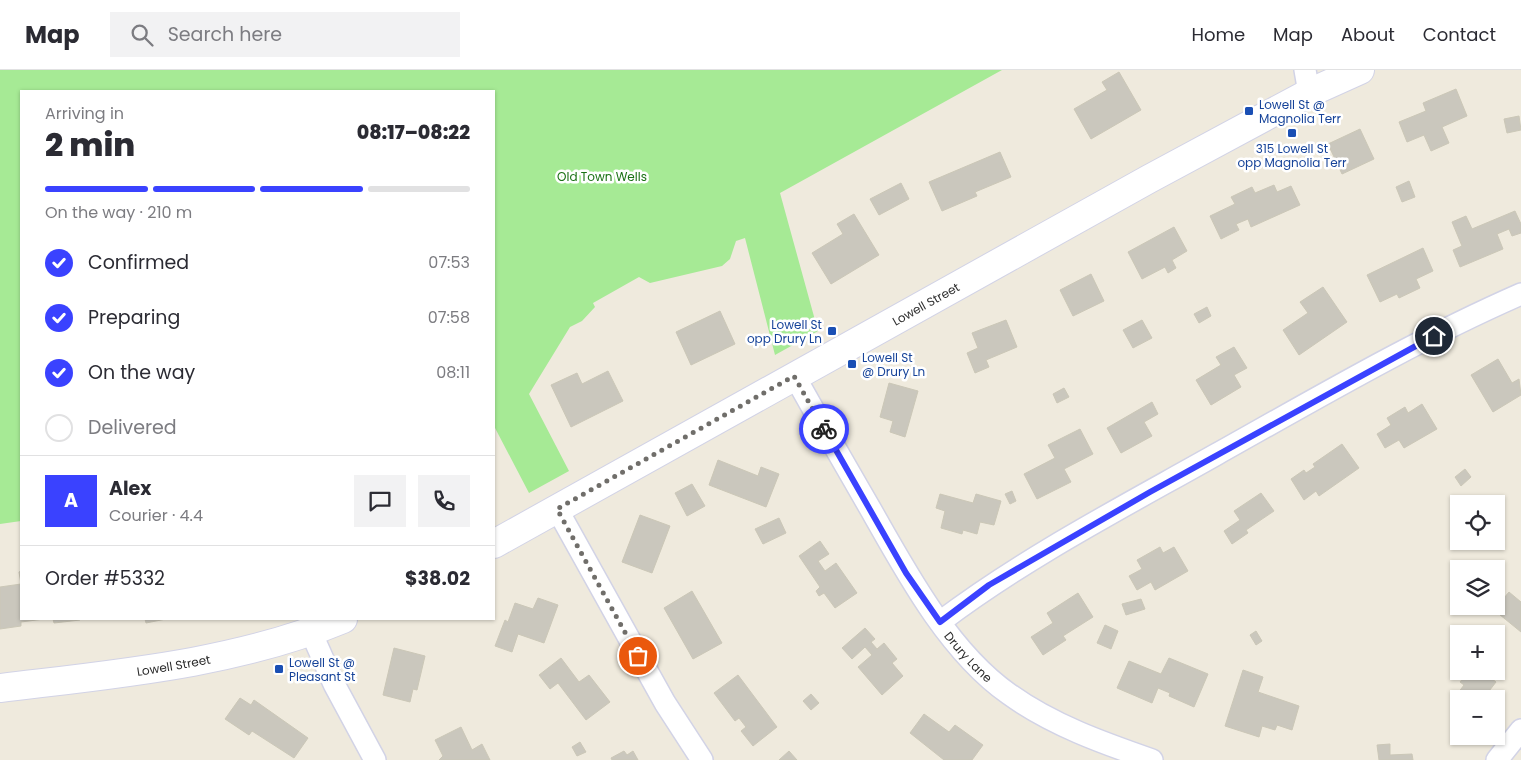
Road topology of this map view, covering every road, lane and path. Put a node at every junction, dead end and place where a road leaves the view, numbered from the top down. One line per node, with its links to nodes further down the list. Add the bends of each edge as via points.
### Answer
1 (1360, 70): 2 (main road, Lowell Street)
2 (1307, 82): 4 (main road, Lowell Street)
3 (1521, 294): 8 (street, via 1388,360 1158,487 989,585)
4 (794, 376): 5 (main road, Lowell Street); 8 (street, Drury Lane, via 906,573)
5 (557, 509): 6 (main road, Lowell Street); 13 (street, via 660,695)
6 (495, 543)
7 (340, 620): 9 (main road, Lowell Street)
8 (940, 622): 14 (street, Drury Lane, via 982,671 1014,698 1067,727)
9 (311, 632): 10 (main road, Lowell Street, via 258,648 155,668); 12 (street)
10 (0, 688)
11 (1521, 730): 15 (street)
12 (368, 757)
13 (702, 760)
14 (1152, 760)
15 (1497, 760)

